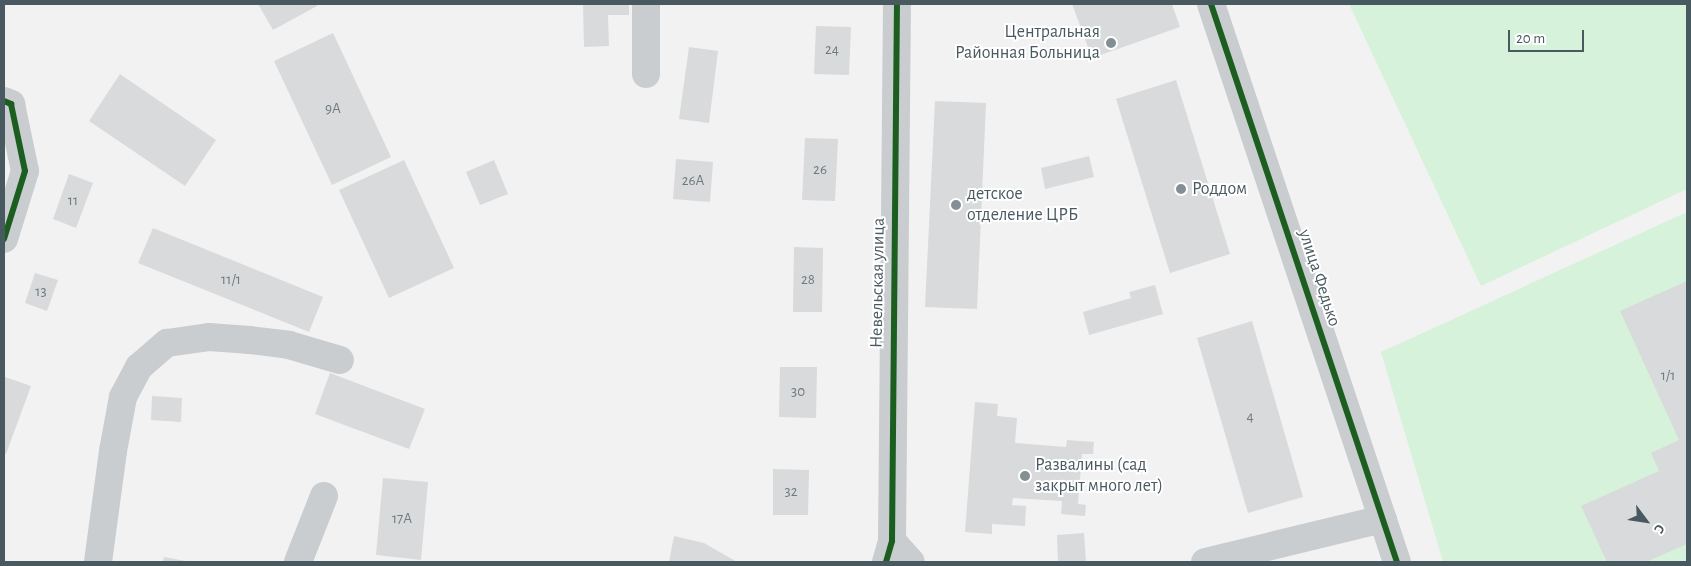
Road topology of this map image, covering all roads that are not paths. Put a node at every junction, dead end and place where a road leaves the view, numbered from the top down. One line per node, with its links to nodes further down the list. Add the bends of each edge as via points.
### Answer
1 (646, 4): 4 (street)
2 (897, 4): 10 (street, Невельская улица)
3 (1211, 4): 9 (street, улица Федько)
4 (646, 74)
5 (4, 101): 6 (street, via 11,104 25,171)
6 (4, 239)
7 (340, 360): 11 (street, via 290,345 209,337 167,343 138,367 123,397 112,451)
8 (324, 496): 12 (street)
9 (1384, 519): 14 (street); 15 (street, улица Федько)
10 (889, 552): 13 (street)
11 (98, 562)
12 (298, 562)
13 (911, 562)
14 (1209, 562)
15 (1397, 562)

